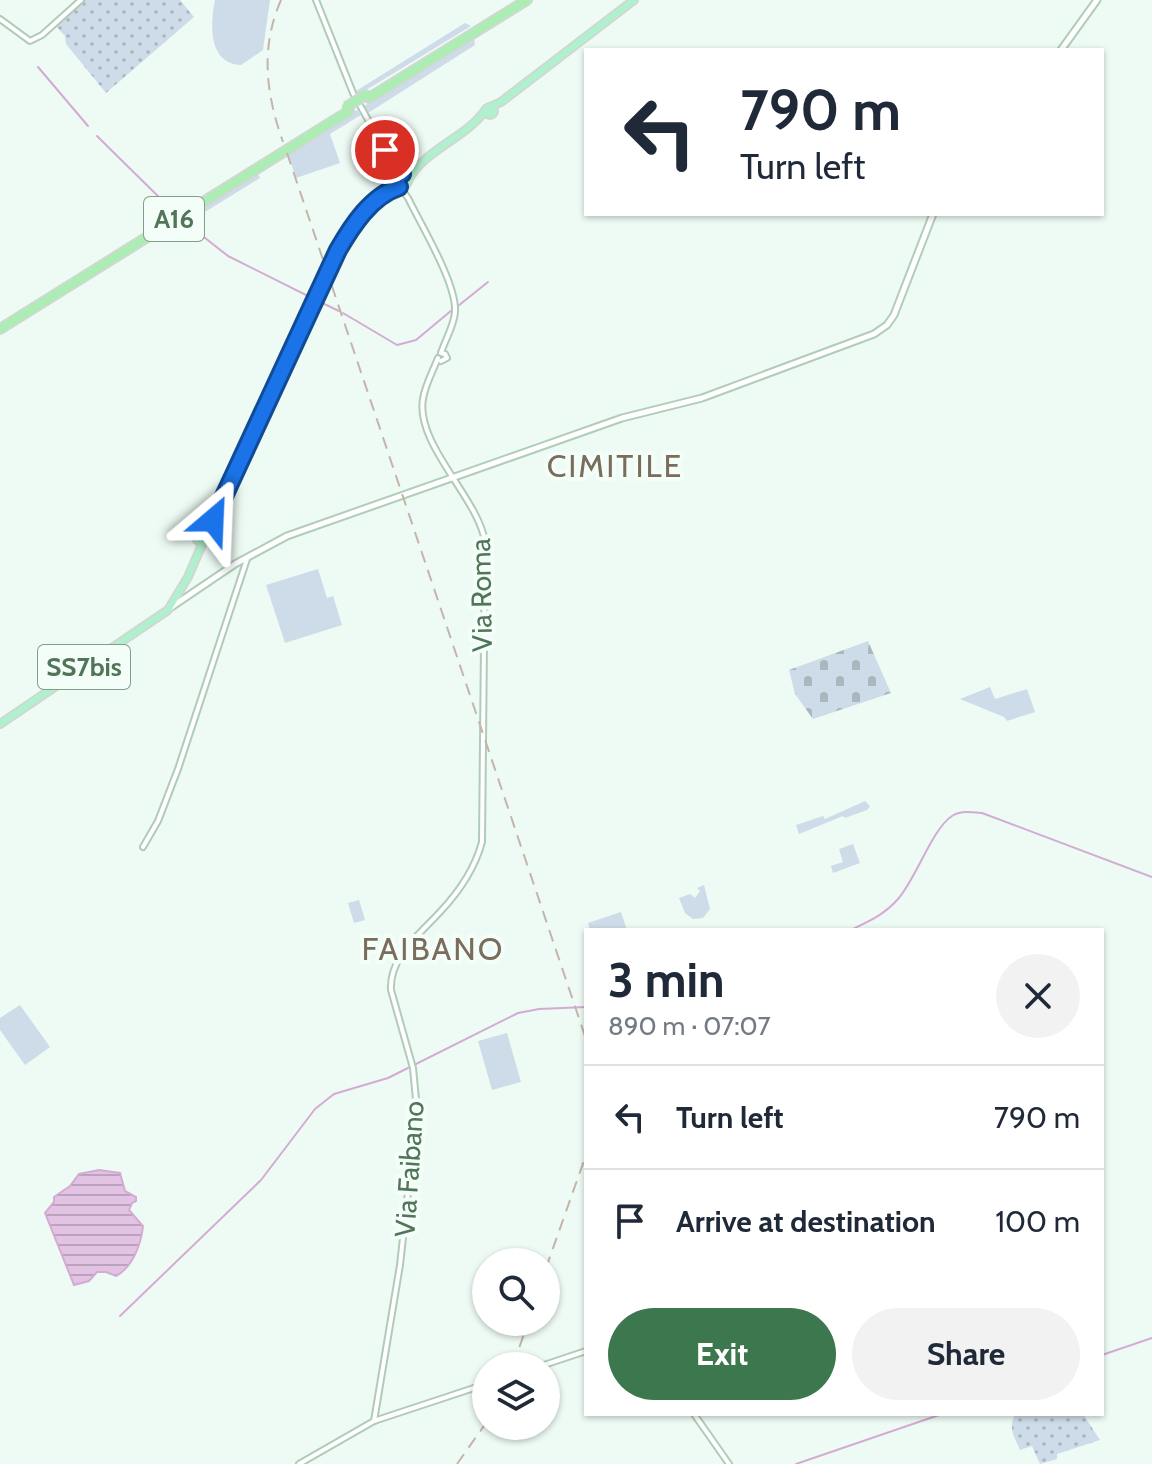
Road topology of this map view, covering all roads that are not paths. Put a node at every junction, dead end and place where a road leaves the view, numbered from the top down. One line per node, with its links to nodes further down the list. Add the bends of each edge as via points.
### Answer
1 (81, 0): 7 (street, via 30,41)
2 (316, 0): 10 (street, via 353,93)
3 (519, 0): 9 (highway, A16)
4 (527, 0): 9 (highway, A16)
5 (634, 0): 10 (main road, SS7bis)
6 (1097, 0): 8 (main road)
7 (0, 19)
8 (1062, 48)
9 (368, 96): 12 (highway, A16, bridge)
10 (401, 180): 13 (main road, SS7bis, bridge, via 359,219 329,269); 16 (street, Via Roma, via 455,306 422,401 429,432)
11 (932, 216): 16 (main road, via 899,304 874,334 700,398 622,418)
12 (0, 326)
13 (260, 418): 14 (main road, SS7bis); 15 (main road, SS7bis)
14 (245, 455): 15 (main road, SS7bis); 17 (main road, SS7bis)
15 (237, 466): 17 (main road, SS7bis)
16 (453, 478): 18 (main road, via 287,536); 23 (street, Via Roma, via 485,538)
17 (230, 485): 19 (main road, SS7bis)
18 (247, 556): 20 (main road); 24 (street, via 178,769)
19 (188, 577): 20 (main road, via 189,586); 21 (main road, SS7bis)
20 (198, 589): 21 (main road)
21 (180, 597): 22 (main road, SS7bis)
22 (0, 724)
23 (482, 755): 29 (street, Via Faibano, via 479,854 391,977 413,1066 417,1110 395,1304)
24 (143, 847)
25 (584, 1352): 26 (street)
26 (560, 1360)
27 (472, 1389): 29 (street)
28 (695, 1416): 31 (street)
29 (374, 1421): 30 (street)
30 (299, 1464)
31 (729, 1464)

